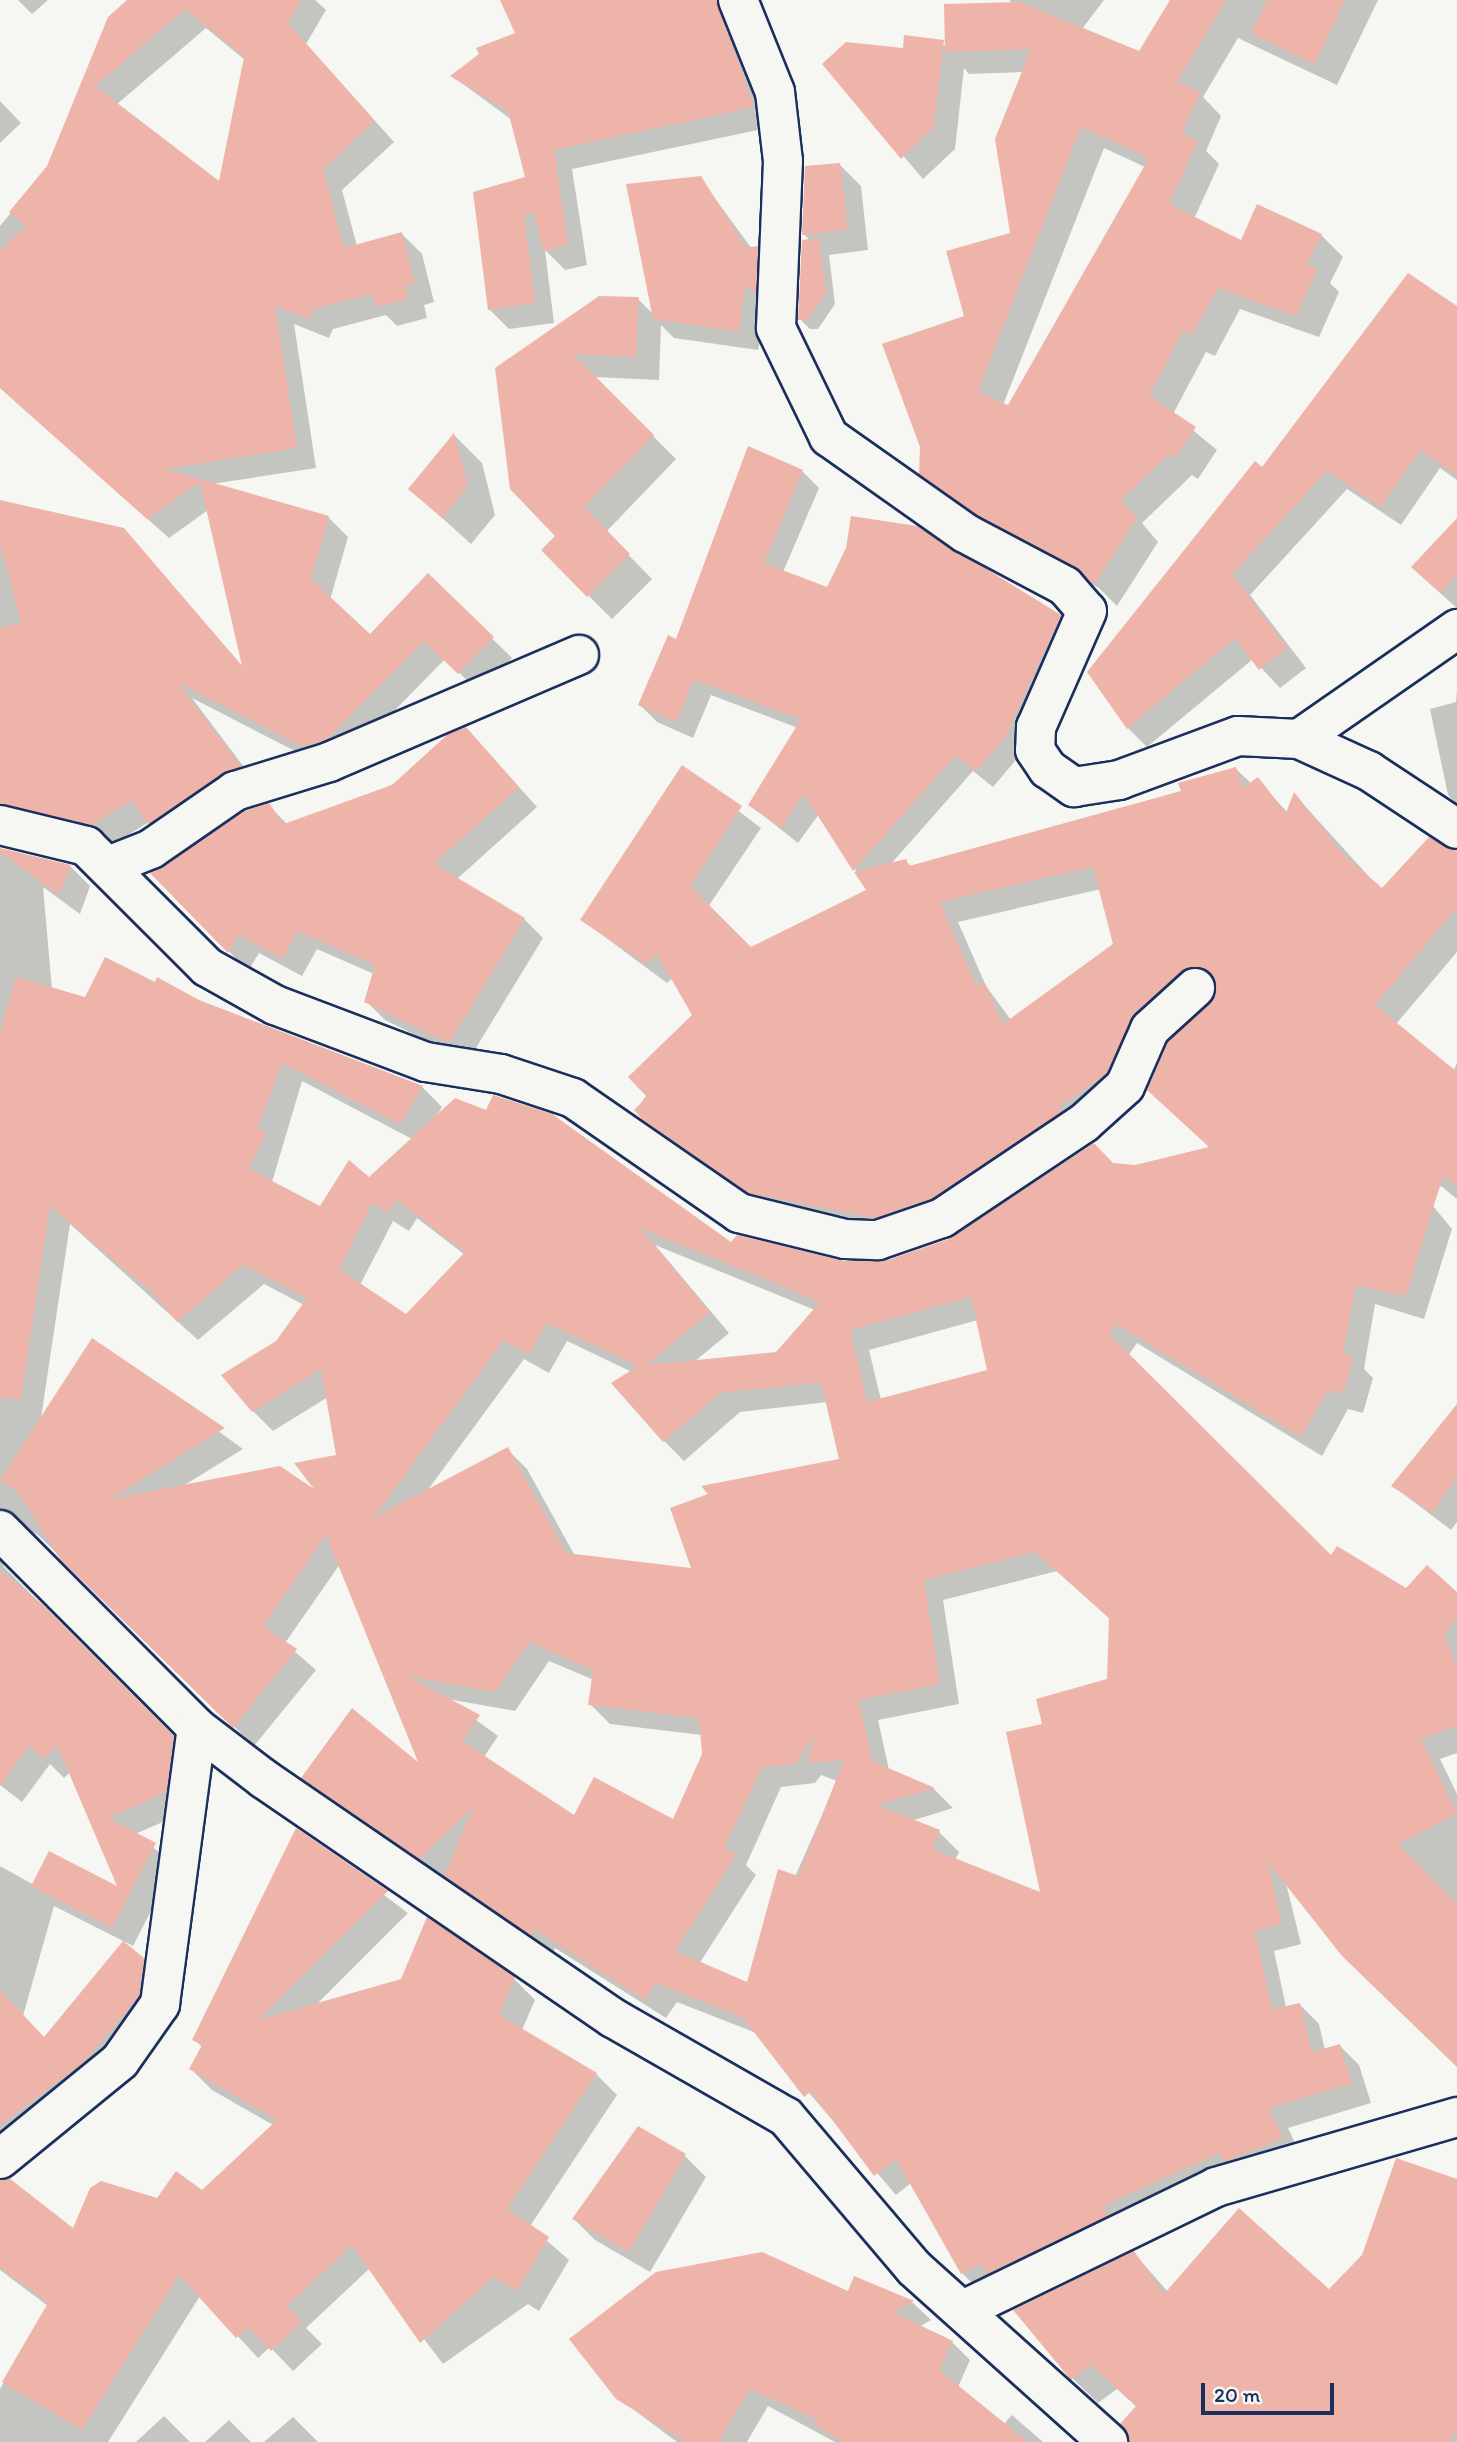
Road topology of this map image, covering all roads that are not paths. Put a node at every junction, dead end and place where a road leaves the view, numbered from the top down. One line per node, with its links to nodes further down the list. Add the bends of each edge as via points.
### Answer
1 (738, 0): 4 (street, via 770,79 783,161 776,328 829,437 965,533 1065,586 1087,611 1036,727 1035,750 1048,769 1074,787 1119,780 1238,736)
2 (1457, 629): 4 (street)
3 (579, 655): 7 (street, via 329,762 235,791 151,849)
4 (1299, 739): 6 (street, via 1369,771)
5 (0, 825): 7 (street, via 86,846)
6 (1457, 829)
7 (111, 865): 8 (street, via 207,967 275,1004 426,1062 501,1074 573,1098 739,1213 845,1239 878,1240 942,1218 1084,1123 1125,1086 1150,1029)
8 (1195, 988)
9 (0, 1530): 10 (street)
10 (197, 1728): 12 (street, via 160,2004 120,2061); 13 (street, via 491,1938 562,1979 613,2018 786,2117 914,2268)
11 (1457, 2117): 13 (street, via 1216,2187)
12 (0, 2159)
13 (963, 2311): 14 (street)
14 (1108, 2442)

